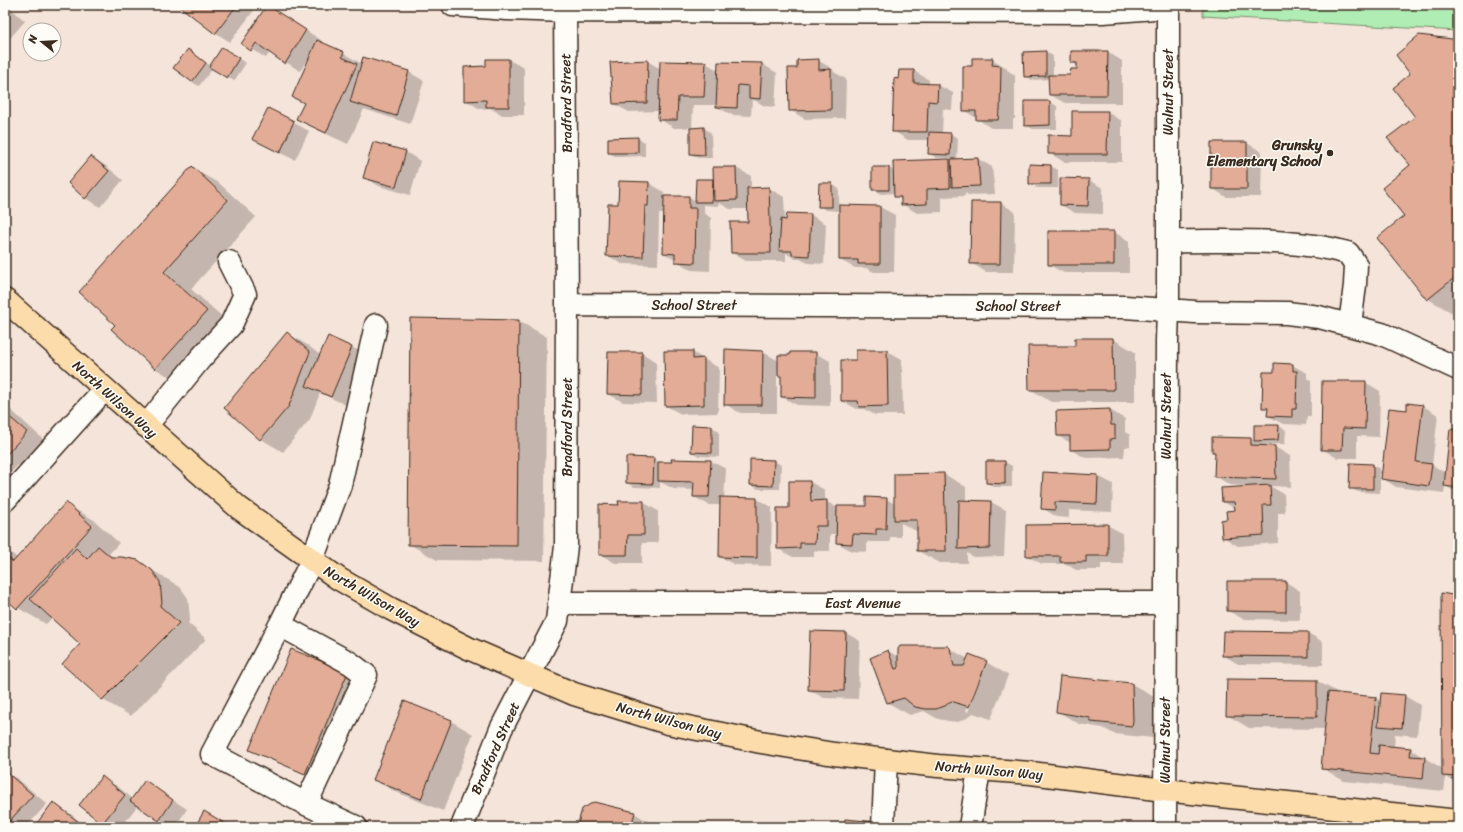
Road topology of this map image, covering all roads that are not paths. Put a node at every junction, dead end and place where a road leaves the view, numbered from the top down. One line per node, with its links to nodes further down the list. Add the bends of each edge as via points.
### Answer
1 (453, 5): 3 (street, via 507,9)
2 (1168, 6): 3 (street, via 1103,12); 4 (street, Walnut Street)
3 (565, 8): 7 (street, Bradford Street)
4 (1168, 241): 8 (street, Walnut Street); 10 (street, via 1280,242 1348,253 1356,265)
5 (228, 262): 13 (street, via 245,294 231,325)
6 (5, 300): 12 (main road, North Wilson Way)
7 (567, 305): 8 (street, School Street); 16 (street, Bradford Street, via 566,546)
8 (1168, 309): 10 (street, School Street, via 1195,312 1287,313 1319,317); 17 (street, Walnut Street)
9 (376, 325): 15 (street, via 340,485)
10 (1350, 325): 11 (street, School Street, via 1382,334)
11 (1458, 369)
12 (104, 390): 13 (main road, North Wilson Way); 14 (street)
13 (146, 426): 15 (main road, North Wilson Way, via 239,508)
14 (5, 500)
15 (312, 560): 18 (street); 19 (main road, North Wilson Way, via 338,579 392,609 468,648)
16 (560, 603): 17 (street, East Avenue); 19 (street, Bradford Street, via 557,621)
17 (1166, 603): 22 (street, Walnut Street)
18 (280, 625): 23 (street, via 350,663 366,675); 23 (street, via 212,754)
19 (530, 675): 20 (main road, North Wilson Way, via 574,694 668,722 761,742); 26 (street, Bradford Street, via 502,729)
20 (886, 760): 21 (main road, North Wilson Way); 27 (street)
21 (979, 770): 22 (main road, North Wilson Way, via 1031,773); 28 (street)
22 (1164, 790): 24 (main road, North Wilson Way); 29 (street, Walnut Street)
23 (306, 804): 25 (street)
24 (1458, 821)
25 (356, 827)
26 (462, 827)
27 (883, 827)
28 (970, 827)
29 (1164, 827)

